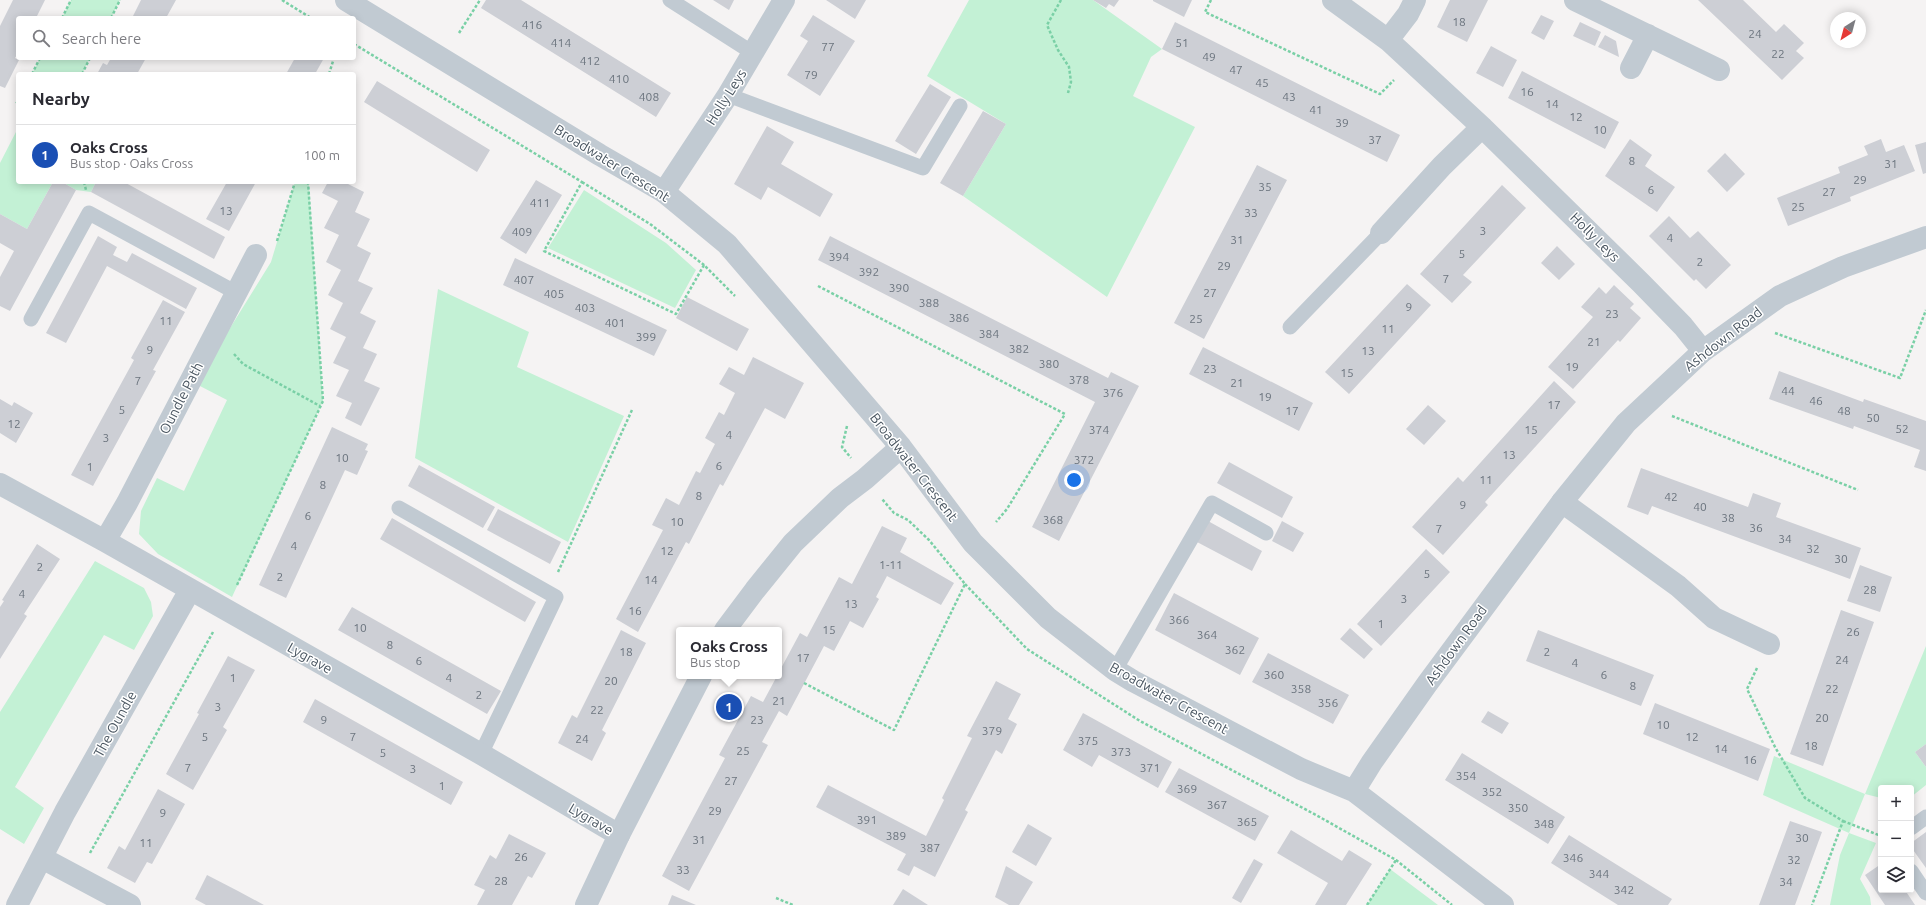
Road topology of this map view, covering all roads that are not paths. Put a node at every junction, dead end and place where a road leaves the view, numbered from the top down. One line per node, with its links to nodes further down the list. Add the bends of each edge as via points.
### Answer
1 (346, 0): 15 (street, Broadwater Crescent)
2 (670, 0): 9 (lane)
3 (784, 0): 9 (street, Holly Leys)
4 (1333, 0): 8 (street, Holly Leys)
5 (1415, 0): 8 (street, via 1408,14)
6 (1576, 0): 7 (street)
7 (1648, 35): 10 (street); 11 (street)
8 (1388, 40): 14 (street, Holly Leys)
9 (753, 53): 12 (street, Holly Leys)
10 (1631, 68)
11 (1719, 70)
12 (728, 95): 13 (lane, via 923,168); 15 (street, Holly Leys)
13 (960, 106)
14 (1482, 127): 16 (street, via 1442,166); 22 (street, Holly Leys, via 1641,283 1683,326)
15 (664, 192): 23 (street, Broadwater Crescent, via 727,244)
16 (1381, 233): 21 (lane)
17 (1926, 237): 22 (street, Ashdown Road, via 1844,267 1780,296)
18 (256, 255): 19 (street, Oundle Path)
19 (235, 292): 20 (lane, via 88,213); 28 (street, Oundle Path)
20 (32, 319)
21 (1290, 327)
22 (1703, 351): 25 (street, Ashdown Road, via 1626,423)
23 (901, 447): 30 (street, via 840,498 793,543); 32 (street, Broadwater Crescent, via 978,549 1048,618)
24 (0, 484): 28 (street, Lygrave)
25 (1562, 502): 31 (street, via 1678,586 1714,618); 35 (street, Ashdown Road, via 1427,684)
26 (399, 508): 34 (lane, via 556,596)
27 (1266, 532): 32 (lane, via 1212,503)
28 (105, 541): 29 (street, Lygrave)
29 (190, 590): 34 (street, Lygrave); 39 (street, The Oundle, via 65,812)
30 (727, 627)
31 (1769, 644)
32 (1115, 670): 35 (street, Broadwater Crescent, via 1300,769)
33 (699, 679): 38 (street)
34 (481, 754): 38 (street, Lygrave)
35 (1354, 791): 45 (street, Broadwater Crescent)
36 (1926, 816): 37 (lane)
37 (1914, 826)
38 (619, 835): 44 (street)
39 (42, 858): 42 (street, The Oundle); 43 (street)
40 (1914, 875): 41 (lane)
41 (1926, 893)
42 (17, 905)
43 (130, 905)
44 (586, 905)
45 (1503, 905)

